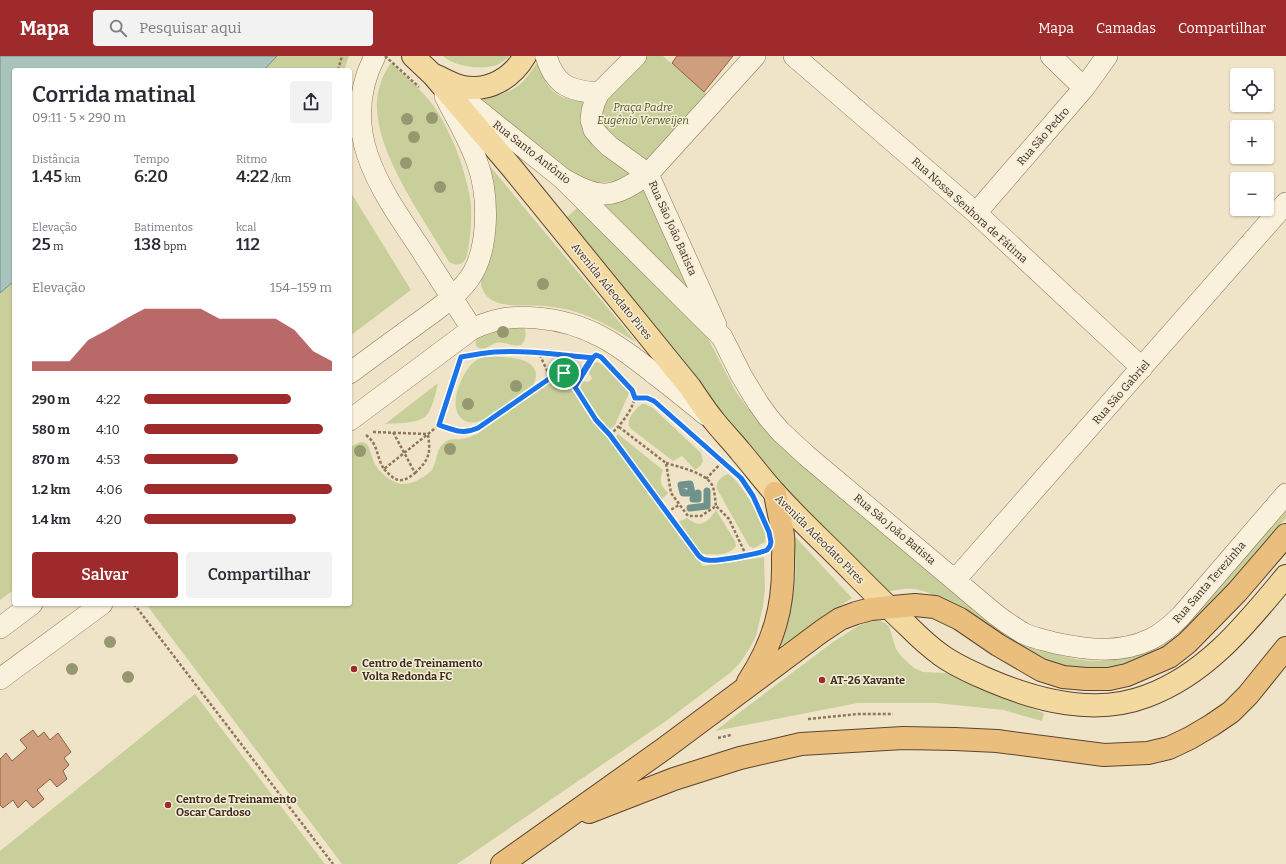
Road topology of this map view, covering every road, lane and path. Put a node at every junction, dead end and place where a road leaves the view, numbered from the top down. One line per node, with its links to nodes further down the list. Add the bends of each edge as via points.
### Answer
1 (342, 56): 13 (path)
2 (385, 56): 14 (path, bridge)
3 (393, 56): 12 (path)
4 (413, 56): 14 (main road)
5 (525, 56): 14 (main road, via 513,73 490,86)
6 (546, 56): 16 (street, via 556,78 564,85 573,90)
7 (636, 56): 16 (street)
8 (755, 56): 17 (street, Rua Santo Antônio)
9 (794, 56): 20 (street, Rua Nossa Senhora de Fátima)
10 (1051, 56): 15 (street)
11 (1107, 56): 15 (street, Rua São Pedro)
12 (382, 59): 21 (street, via 366,77 360,96 359,117 367,156 392,206)
13 (339, 68)
14 (425, 84): 18 (street, Rua Santo Antônio); 21 (street, via 462,130 478,163 484,198 485,217 480,254 469,278); 37 (main road, Avenida Adeodato Pires, via 455,102 512,168 690,387)
15 (1084, 88): 20 (street, Rua São Pedro)
16 (599, 93): 17 (street, Rua São João Batista, via 592,111 594,130 609,146)
17 (648, 174): 18 (street, Rua Santo Antônio, via 631,186 605,194 589,192); 23 (street, Rua São João Batista)
18 (562, 178): 23 (street, Rua São João Batista)
19 (1286, 203): 29 (street, Rua São Gabriel)
20 (976, 213): 29 (street, Rua Nossa Senhora de Fátima)
21 (452, 296): 22 (street); 30 (street)
22 (472, 329): 36 (street); 37 (street, via 504,318 525,317 574,325 595,333 628,353)
23 (722, 337): 58 (street, Rua São João Batista, via 750,390 780,431)
24 (539, 353): 25 (path, via 494,352); 27 (path); 32 (path)
25 (472, 355)
26 (596, 355): 27 (path)
27 (593, 358): 33 (path)
28 (458, 364): 38 (path)
29 (1142, 368): 58 (street, Rua São Gabriel)
30 (352, 371)
31 (618, 375): 34 (path, via 632,390)
32 (550, 377): 33 (path, via 558,372 564,373); 38 (path, via 478,428 464,432)
33 (575, 387): 42 (path, via 596,420)
34 (635, 398): 35 (path); 39 (path)
35 (650, 399)
36 (352, 419)
37 (714, 421): 49 (main road, Avenida Adeodato Pires)
38 (439, 425): 41 (path)
39 (619, 427): 42 (path); 45 (path)
40 (392, 432): 41 (path); 43 (path); 47 (path, via 362,432 375,445)
41 (428, 434): 43 (path); 48 (path, via 428,458)
42 (610, 435): 53 (path)
43 (404, 453): 47 (path); 48 (path)
44 (722, 461): 46 (path)
45 (666, 463): 51 (path, via 671,494); 52 (path, via 699,473 706,479 713,486)
46 (727, 465)
47 (384, 470): 48 (path, via 399,480 404,480)
48 (415, 473)
49 (775, 493): 62 (main road, Avenida Adeodato Pires); 67 (highway, via 784,537 781,599 771,640 761,663)
50 (1286, 494): 65 (street, Rua Santa Terezinha, via 1167,629 1152,638)
51 (679, 505): 52 (path, via 688,516 701,516); 53 (path)
52 (716, 506): 56 (path, via 729,519)
53 (667, 512): 56 (path, via 702,559)
54 (1286, 535): 62 (highway, via 1237,592 1169,657 1127,675 1110,679 1063,677 1041,670 960,619 935,607)
55 (764, 552): 56 (path)
56 (746, 555)
57 (1286, 576): 62 (main road, Avenida Adeodato Pires, via 1230,641 1170,687 1121,704 1098,706 1052,701 1024,694 982,677 941,655)
58 (955, 580): 65 (street, Rua São João Batista, via 1008,624 1024,633 1086,649)
59 (29, 606): 63 (street)
60 (99, 606): 66 (street)
61 (136, 606): 69 (path)
62 (888, 607): 67 (highway, via 840,619)
63 (0, 628)
64 (1286, 648): 68 (highway, via 1231,712 1190,738 1168,748 1148,753 1104,756 997,741 955,739 903,738 801,744 740,758 674,779)
65 (1118, 649)
66 (0, 679)
67 (741, 692): 68 (highway)
68 (558, 824): 70 (highway)
69 (333, 864)
70 (502, 864)

